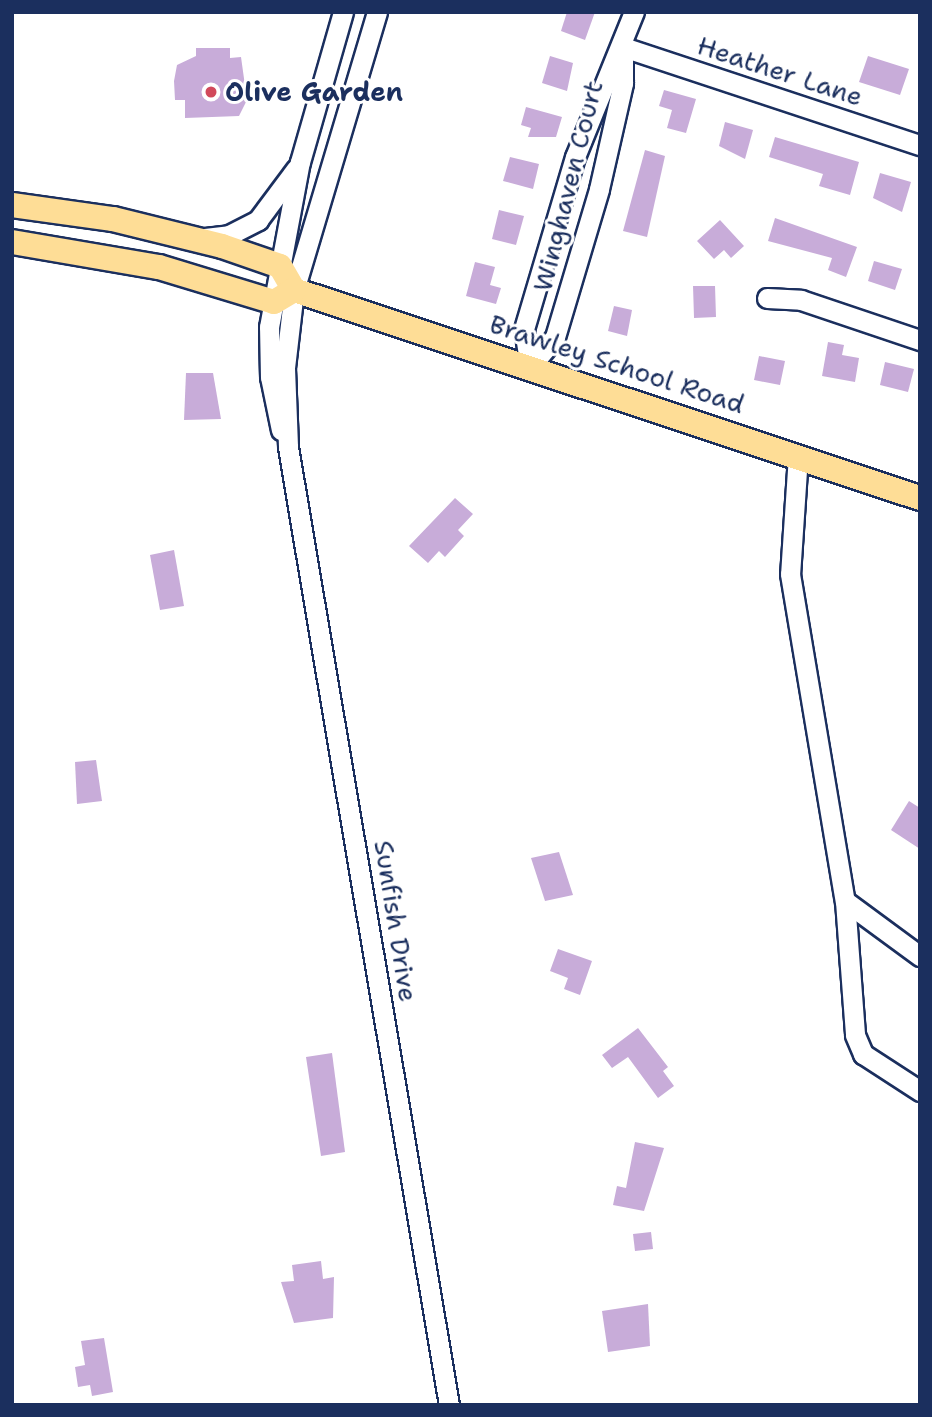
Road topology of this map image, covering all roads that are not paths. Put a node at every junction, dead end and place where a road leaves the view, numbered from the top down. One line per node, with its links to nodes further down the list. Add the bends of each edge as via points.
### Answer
1 (343, 12): 6 (street)
2 (374, 12): 11 (street, Sunfish Drive, via 366,49)
3 (634, 12): 4 (street, Winghaven Court)
4 (624, 47): 5 (street, Heather Lane); 14 (street, Winghaven Court, via 623,83 599,189 555,337); 14 (street, Winghaven Court, via 606,76 575,157 524,329)
5 (920, 145)
6 (300, 162): 8 (street, via 258,220 229,235); 10 (street, via 294,215)
7 (12, 205): 8 (main road)
8 (196, 239): 10 (main road)
9 (12, 242): 11 (main road, Brawley School Road, via 132,261)
10 (280, 266): 11 (main road)
11 (284, 296): 14 (main road, Brawley School Road); 20 (street, Sunfish Drive, via 270,377 276,419 288,447)
12 (767, 298): 13 (street, via 801,300)
13 (920, 340)
14 (530, 367): 15 (main road, Brawley School Road)
15 (798, 455): 16 (main road, Brawley School Road); 17 (street, via 790,574)
16 (920, 498)
17 (845, 901): 18 (street); 19 (street, via 855,1035 863,1054)
18 (920, 956)
19 (920, 1091)
20 (449, 1405)

